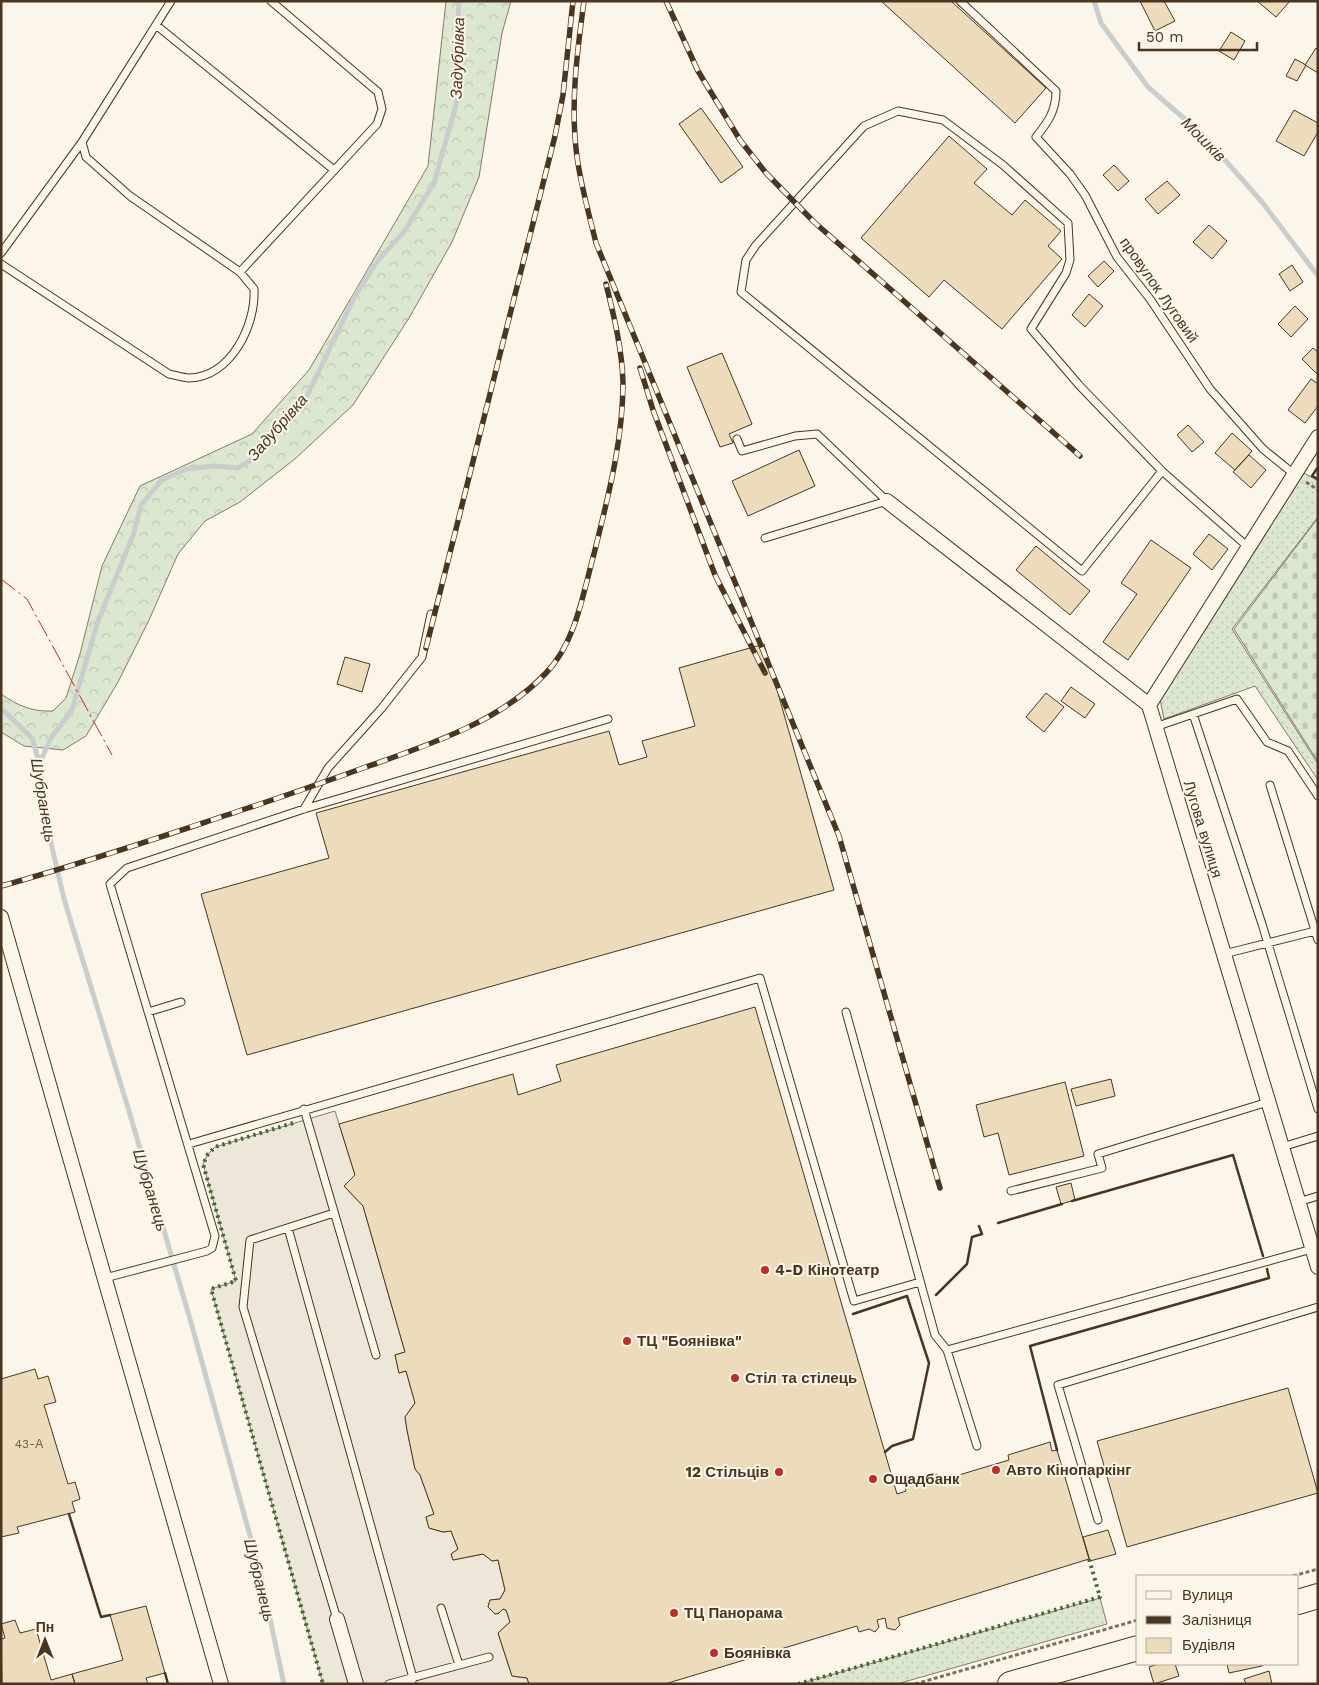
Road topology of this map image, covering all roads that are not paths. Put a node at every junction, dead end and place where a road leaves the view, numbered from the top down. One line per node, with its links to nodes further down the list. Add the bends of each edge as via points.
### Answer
1 (172, 1): 4 (lane)
2 (272, 1): 6 (lane, via 378,92 382,109 377,124)
3 (960, 1): 13 (lane, провулок Луговий, via 1056,91 1056,107 1036,137 1085,195 1117,256 1210,389 1263,449)
4 (156, 25): 5 (lane); 6 (lane)
5 (82, 142): 7 (lane); 9 (lane, via 86,157 130,196)
6 (334, 170): 9 (lane)
7 (1, 253)
8 (1, 264): 9 (lane, via 169,374 189,378 208,374 230,358 252,318 254,289)
9 (240, 272)
10 (1318, 436): 13 (street)
11 (737, 439): 14 (lane, via 742,451 795,436 817,434)
12 (1162, 471): 12 (lane, via 1082,571 740,292 746,260 864,126 898,111 943,120 1002,165 1068,223 1070,260 1066,273 1031,329 1079,385); 16 (lane)
13 (1294, 474): 16 (street)
14 (886, 501): 15 (lane); 18 (street)
15 (765, 538)
16 (1248, 547): 18 (street)
17 (431, 614): 24 (lane, via 422,657 328,768)
18 (1149, 705): 21 (street, Лугова вулиця)
19 (1193, 714): 21 (lane); 23 (lane, via 1237,699 1267,742 1288,751); 28 (lane)
20 (608, 719): 24 (lane)
21 (1156, 727): 29 (street, Лугова вулиця)
22 (1270, 785): 26 (lane)
23 (1318, 796)
24 (304, 809): 31 (lane, via 126,868 110,884)
25 (1, 917): 46 (street)
26 (1315, 931): 27 (lane); 28 (lane)
27 (1318, 940)
28 (1267, 944): 29 (lane); 35 (lane)
29 (1224, 954): 33 (street, Лугова вулиця)
30 (181, 1002): 31 (lane)
31 (148, 1012): 37 (lane)
32 (846, 1012): 47 (lane)
33 (1268, 1102): 38 (street, Лугова вулиця); 39 (lane, via 1098,1154 1102,1168)
34 (304, 1110): 37 (lane); 42 (lane); 47 (lane, via 760,978 854,1302)
35 (1318, 1110)
36 (1318, 1136): 38 (lane)
37 (189, 1144): 46 (lane, via 215,1236 212,1248)
38 (1282, 1147): 41 (street, Лугова вулиця)
39 (1011, 1191)
40 (1318, 1196): 41 (lane)
41 (1298, 1202): 44 (street, Лугова вулиця)
42 (334, 1213): 43 (lane); 50 (lane)
43 (288, 1228): 56 (lane, via 250,1240 243,1308); 60 (lane)
44 (1313, 1241): 45 (street, Лугова вулиця); 49 (lane)
45 (1318, 1267)
46 (105, 1278): 61 (street)
47 (920, 1282): 49 (lane, via 935,1335)
48 (1318, 1307): 52 (lane, via 1058,1385)
49 (947, 1350): 51 (lane)
50 (376, 1354)
51 (977, 1446)
52 (1098, 1520)
53 (1318, 1596): 54 (highway)
54 (1299, 1602)
55 (441, 1608): 59 (lane)
56 (337, 1619): 62 (street)
57 (1136, 1649): 64 (highway)
58 (489, 1657): 59 (lane)
59 (459, 1665): 60 (lane)
60 (412, 1681): 63 (lane)
61 (221, 1684)
62 (356, 1684)
63 (389, 1684)
64 (1010, 1684)

